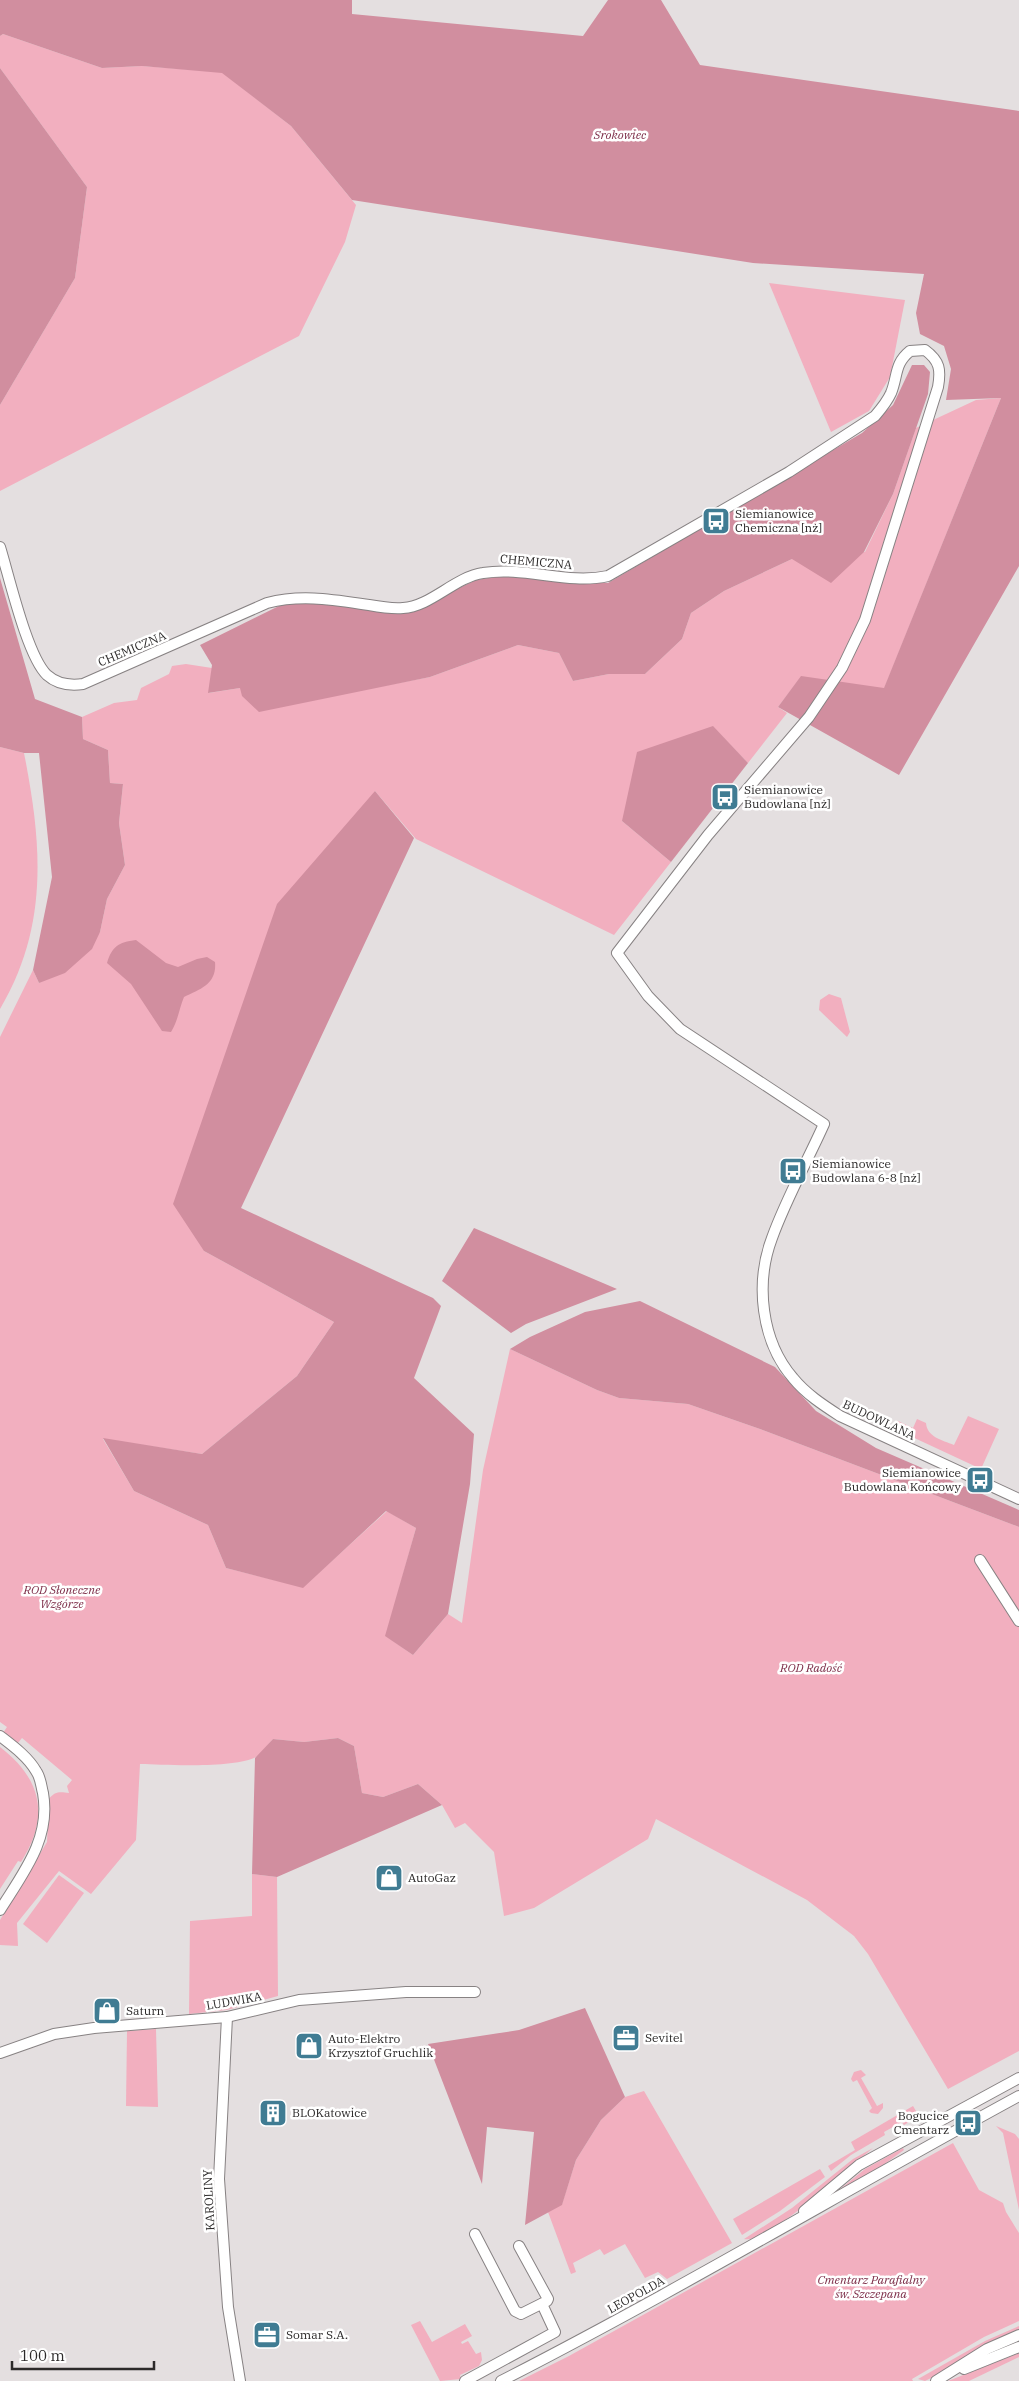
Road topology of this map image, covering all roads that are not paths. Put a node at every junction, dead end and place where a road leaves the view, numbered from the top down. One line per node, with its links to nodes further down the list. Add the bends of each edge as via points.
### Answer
1 (0, 547): 2 (street, CHEMICZNA, via 38,664 48,676 64,684 83,684 284,598 311,597 405,608 486,572 587,579 608,576 789,472 875,416 891,393 899,362 910,351 925,350 937,360 940,373 938,387 865,620 842,668 808,716 708,835 617,953 648,996 680,1029)
2 (824, 1124): 3 (street, BUDOWLANA, via 766,1257 763,1294 772,1343 792,1378 812,1398 840,1416)
3 (1019, 1499)
4 (980, 1560): 5 (street)
5 (1019, 1621)
6 (0, 1736): 7 (street, via 36,1771 44,1812 37,1849)
7 (0, 1910)
8 (475, 1992): 9 (street, LUDWIKA, via 406,1992 298,2000)
9 (227, 2017): 10 (street, LUDWIKA, via 54,2034); 21 (street, KAROLINY, via 219,2179 228,2307)
10 (0, 2053)
11 (1019, 2078): 12 (street, LEOPOLDA)
12 (1007, 2084): 13 (street); 14 (street, LEOPOLDA, via 858,2165)
13 (1018, 2099): 14 (street, LEOPOLDA, via 895,2163)
14 (782, 2229): 23 (street, LEOPOLDA)
15 (475, 2234): 17 (street, via 515,2311 521,2314)
16 (518, 2246): 17 (street, via 548,2299)
17 (542, 2304): 22 (street, via 555,2332)
18 (1019, 2335): 20 (street, via 987,2349)
19 (1019, 2347): 20 (street)
20 (949, 2374): 24 (street)
21 (240, 2381)
22 (465, 2381)
23 (502, 2381)
24 (936, 2381)

